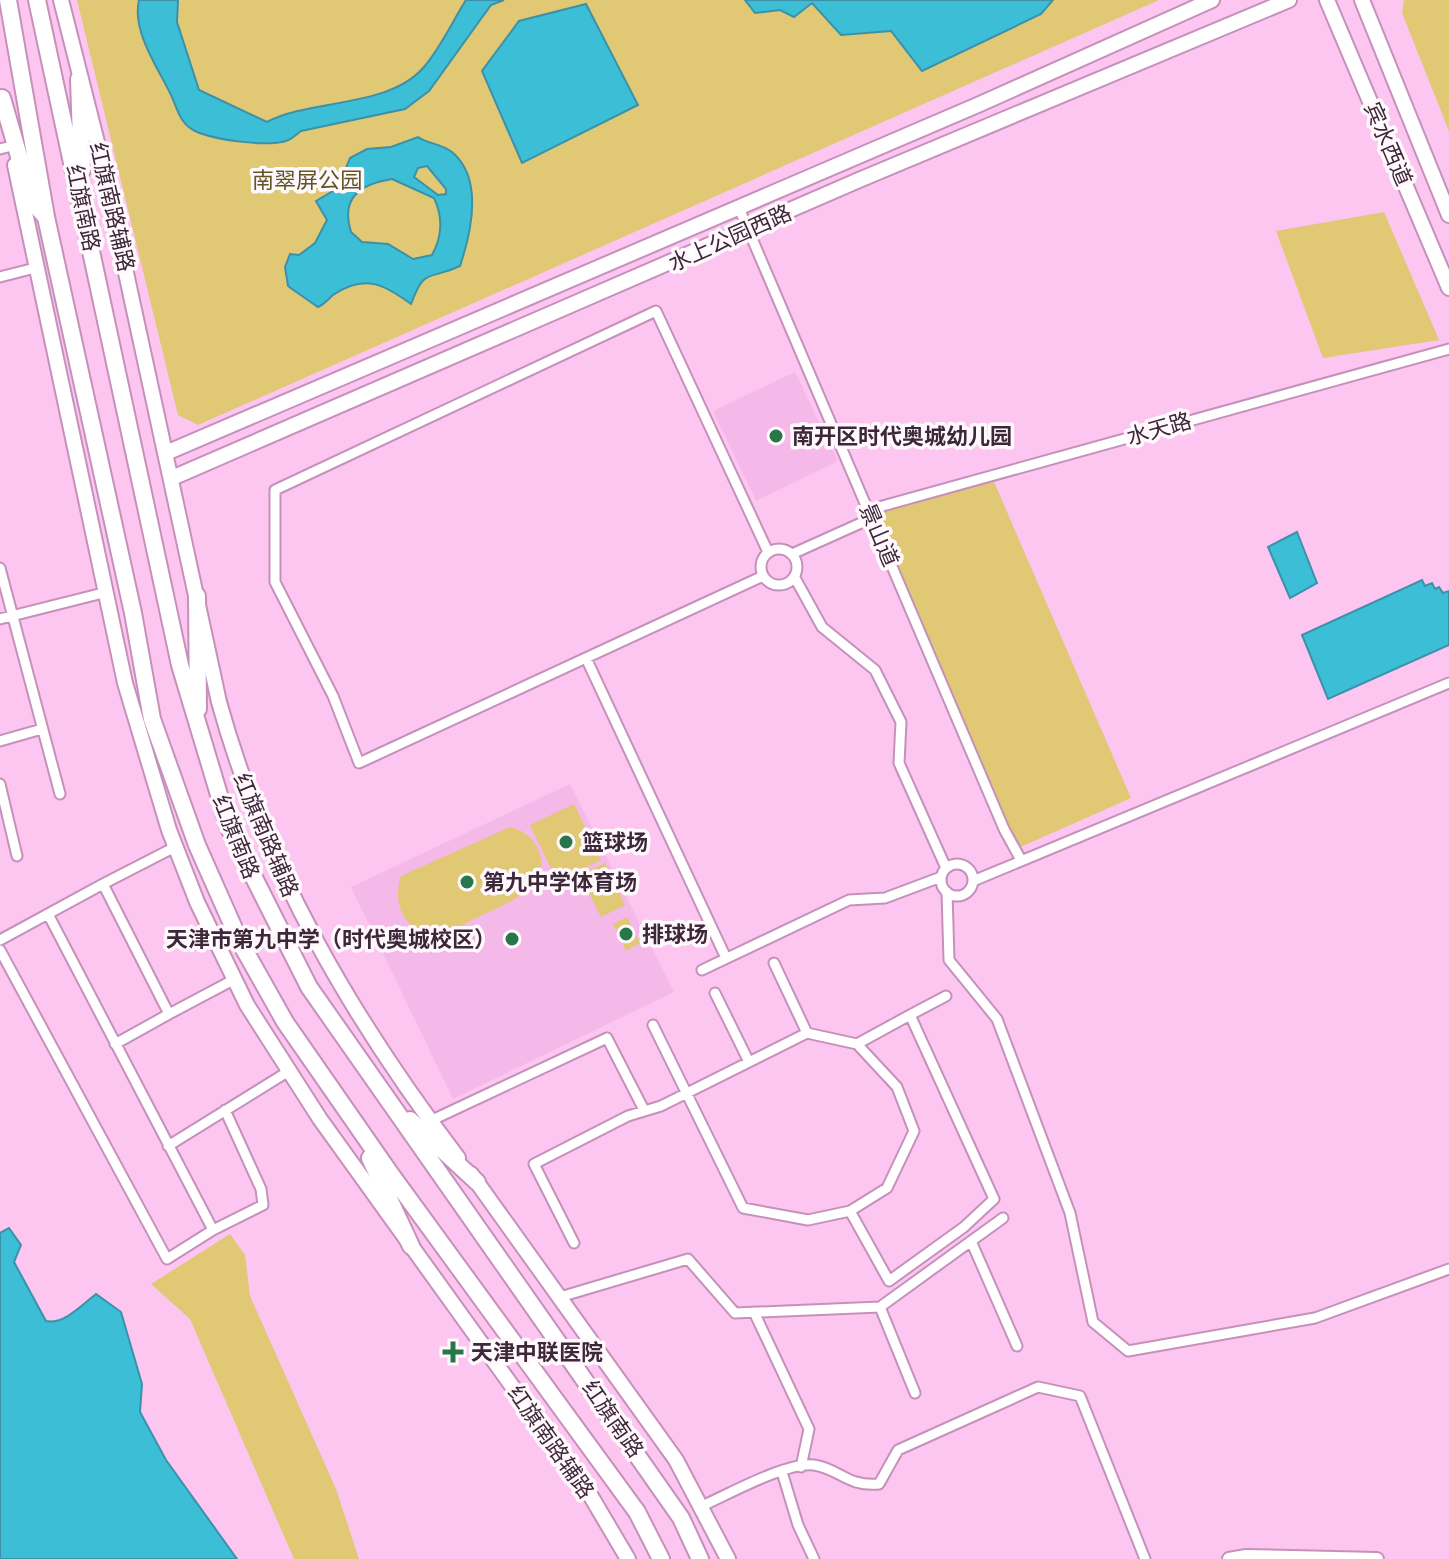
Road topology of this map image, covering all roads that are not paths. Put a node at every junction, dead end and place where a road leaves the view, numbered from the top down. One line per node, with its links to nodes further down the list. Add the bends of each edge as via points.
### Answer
1 (8, 0): 14 (highway, 红旗南路)
2 (37, 0): 13 (highway, 红旗南路)
3 (61, 0): 8 (main road, 红旗南路辅路)
4 (1212, 0): 11 (main road, 水上公园西路)
5 (1289, 0): 15 (main road, 水上公园西路)
6 (1327, 0): 18 (main road, 宾水西道)
7 (1362, 0): 12 (main road, 宾水西道)
8 (79, 79): 13 (highway); 20 (main road, 红旗南路辅路)
9 (1, 94): 10 (main road, 红旗南路辅路); 14 (highway, via 32,201)
10 (6, 148): 16 (main road, 红旗南路辅路)
11 (739, 208): 15 (street, 景山道); 20 (main road, 水上公园西路)
12 (1449, 215)
13 (85, 216): 35 (highway, 红旗南路)
14 (46, 217): 68 (highway, 红旗南路, via 152,719 197,845 240,942 285,1022)
15 (750, 230): 21 (main road, 水上公园西路); 22 (street, 景山道)
16 (35, 268): 17 (street); 28 (main road, 红旗南路辅路)
17 (0, 277)
18 (1449, 288)
19 (1449, 349): 22 (street, 水天路)
20 (166, 453): 21 (main road, 红旗南路辅路)
21 (172, 478): 29 (main road, 红旗南路辅路)
22 (870, 514): 24 (street, 水天路); 42 (street, 景山道)
23 (768, 552): 24 (street); 26 (street, via 762,561); 32 (street, via 656,311 275,490 275,582 333,696 359,763)
24 (792, 554): 27 (street)
25 (0, 568): 30 (street)
26 (763, 576): 27 (street, via 778,586); 32 (street)
27 (795, 578): 43 (street, via 822,627 875,670 901,722 899,763)
28 (107, 592): 30 (street); 40 (main road, 红旗南路辅路, via 125,683)
29 (197, 596): 35 (highway); 69 (main road, 红旗南路辅路, via 231,747 268,849 347,999)
30 (11, 617): 31 (street); 34 (street)
31 (0, 619)
32 (586, 658): 50 (street)
33 (1449, 683): 42 (street)
34 (42, 729): 36 (street); 38 (street)
35 (198, 735): 65 (highway, 红旗南路, via 229,828 259,893 309,987)
36 (0, 741)
37 (0, 784): 39 (street)
38 (60, 794)
39 (5, 824): 41 (street)
40 (175, 847): 45 (street); 53 (main road, 红旗南路辅路)
41 (17, 856)
42 (1021, 860): 44 (street)
43 (944, 872): 44 (street, via 956,864 967,866); 46 (street); 50 (street, via 885,898 849,900)
44 (973, 881): 46 (street, via 966,893)
45 (103, 884): 47 (street); 56 (street)
46 (947, 892): 78 (street, via 949,960 997,1019 1070,1213 1093,1322 1128,1351 1315,1318)
47 (48, 914): 48 (street); 60 (street)
48 (0, 940)
49 (0, 950): 74 (street, via 167,1259)
50 (726, 958): 52 (street)
51 (774, 963): 59 (street)
52 (702, 970)
53 (235, 979): 56 (street); 63 (main road, 红旗南路辅路)
54 (715, 993): 62 (street)
55 (946, 996): 57 (street)
56 (169, 1014): 60 (street)
57 (910, 1015): 61 (street); 72 (street, via 994,1199 889,1281)
58 (653, 1025): 64 (street)
59 (807, 1033): 61 (street); 62 (street)
60 (115, 1044): 70 (street)
61 (857, 1044): 72 (street, via 897,1087 914,1131 887,1188)
62 (749, 1062): 64 (street)
63 (289, 1071): 66 (street); 77 (main road, 红旗南路辅路)
64 (687, 1093): 67 (street); 72 (street, via 743,1208 808,1220)
65 (386, 1098): 71 (highway); 89 (highway, 红旗南路, via 681,1518)
66 (225, 1110): 70 (street); 74 (street, via 261,1189 263,1205)
67 (644, 1110): 69 (street, via 607,1038); 76 (street, via 534,1164)
68 (351, 1116): 77 (highway); 88 (highway, 红旗南路, via 637,1512)
69 (430, 1121): 71 (main road, 红旗南路辅路)
70 (168, 1146): 74 (street)
71 (477, 1182): 79 (main road, 红旗南路辅路)
72 (850, 1211)
73 (1003, 1218): 75 (street)
74 (213, 1230)
75 (971, 1241): 80 (street); 82 (street)
76 (574, 1243)
77 (411, 1246): 87 (main road, 红旗南路辅路, via 589,1493)
78 (1449, 1269)
79 (560, 1297): 81 (street, via 688,1259 735,1313); 86 (main road, 红旗南路辅路, via 676,1460)
80 (880, 1307): 81 (street); 83 (street)
81 (754, 1312): 84 (street, via 809,1429)
82 (1017, 1346)
83 (915, 1393)
84 (801, 1467): 85 (street); 92 (street, via 813,1465 860,1486 879,1484 898,1450 1038,1387 1080,1396)
85 (782, 1472): 86 (street); 91 (street)
86 (702, 1506): 90 (main road, 红旗南路辅路)
87 (628, 1559)
88 (661, 1559)
89 (700, 1559)
90 (728, 1559)
91 (814, 1559)
92 (1145, 1559)
93 (1229, 1559): 94 (street)
94 (1377, 1559)

